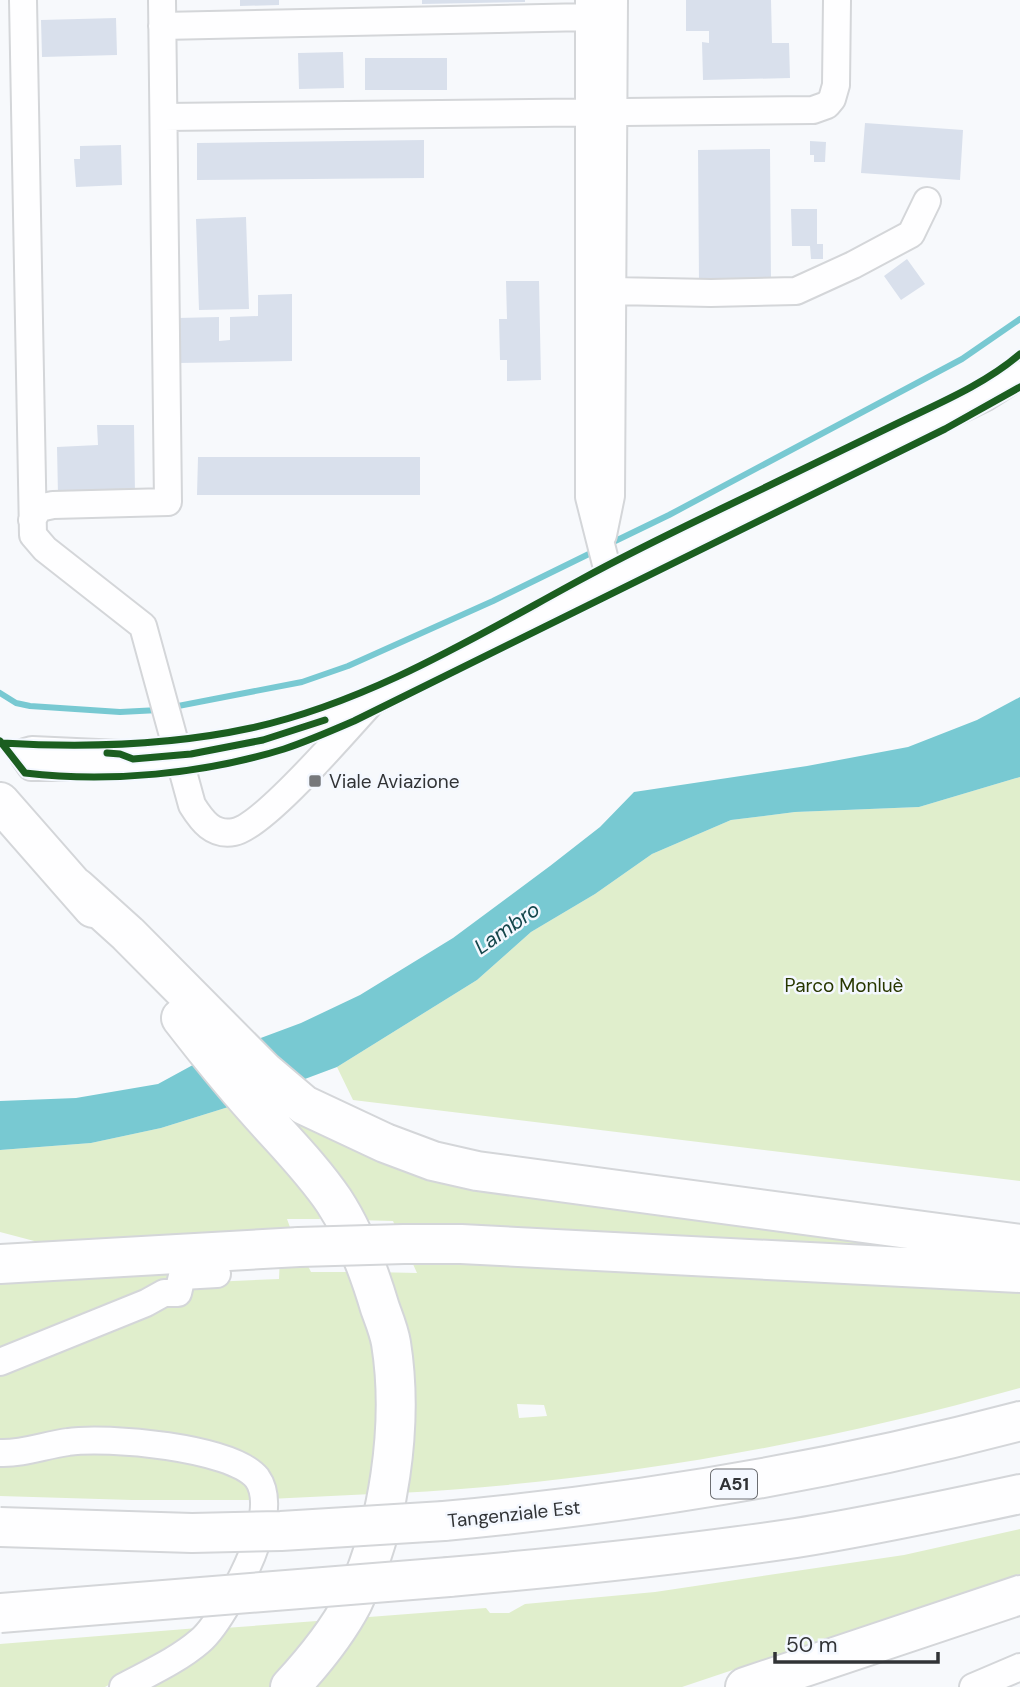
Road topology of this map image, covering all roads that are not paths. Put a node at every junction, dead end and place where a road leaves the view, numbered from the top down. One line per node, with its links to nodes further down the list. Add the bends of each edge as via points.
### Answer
1 (23, 0): 12 (street)
2 (162, 0): 6 (street)
3 (614, 0): 7 (street)
4 (837, 0): 7 (street, via 836,85 832,99 821,109)
5 (589, 8): 6 (street); 7 (street)
6 (162, 26): 8 (street)
7 (602, 113): 8 (street); 10 (street); 13 (street, via 589,497)
8 (164, 117): 12 (street, via 168,502 53,505 38,508)
9 (927, 201): 10 (street, via 911,234 796,291)
10 (612, 290): 13 (street, via 611,496)
11 (1020, 375): 13 (street, via 986,397)
12 (32, 520): 15 (street, via 33,536 45,550 143,626)
13 (606, 563): 14 (street)
14 (371, 702): 15 (street, via 277,736); 15 (street, via 303,777 238,832 218,831 200,817)
15 (177, 756): 16 (street)
16 (133, 759)
17 (0, 802): 18 (highway, via 77,888 128,934 215,1041)
18 (272, 1101): 19 (highway, via 310,1109 433,1161 477,1171); 34 (highway, via 335,1202 372,1280 391,1341 395,1392 388,1495 368,1563 334,1633)
19 (1020, 1244)
20 (0, 1248): 21 (street)
21 (47, 1260): 22 (highway); 23 (highway, bridge, via 461,1244)
22 (0, 1264)
23 (1020, 1273)
24 (217, 1274): 25 (street, via 182,1276 178,1293 164,1293)
25 (0, 1362)
26 (1020, 1421): 29 (highway, Tangenziale Est / A51, bridge, via 935,1444 689,1492 555,1511 281,1531)
27 (0, 1453): 33 (street, via 70,1441 143,1443 202,1451 242,1466 260,1485 264,1505 259,1536 212,1630 166,1664)
28 (1020, 1494): 31 (highway, bridge, via 685,1554)
29 (0, 1527)
30 (1020, 1595): 35 (highway)
31 (0, 1613)
32 (1020, 1667): 36 (street)
33 (123, 1687)
34 (290, 1687)
35 (746, 1687)
36 (973, 1687)

